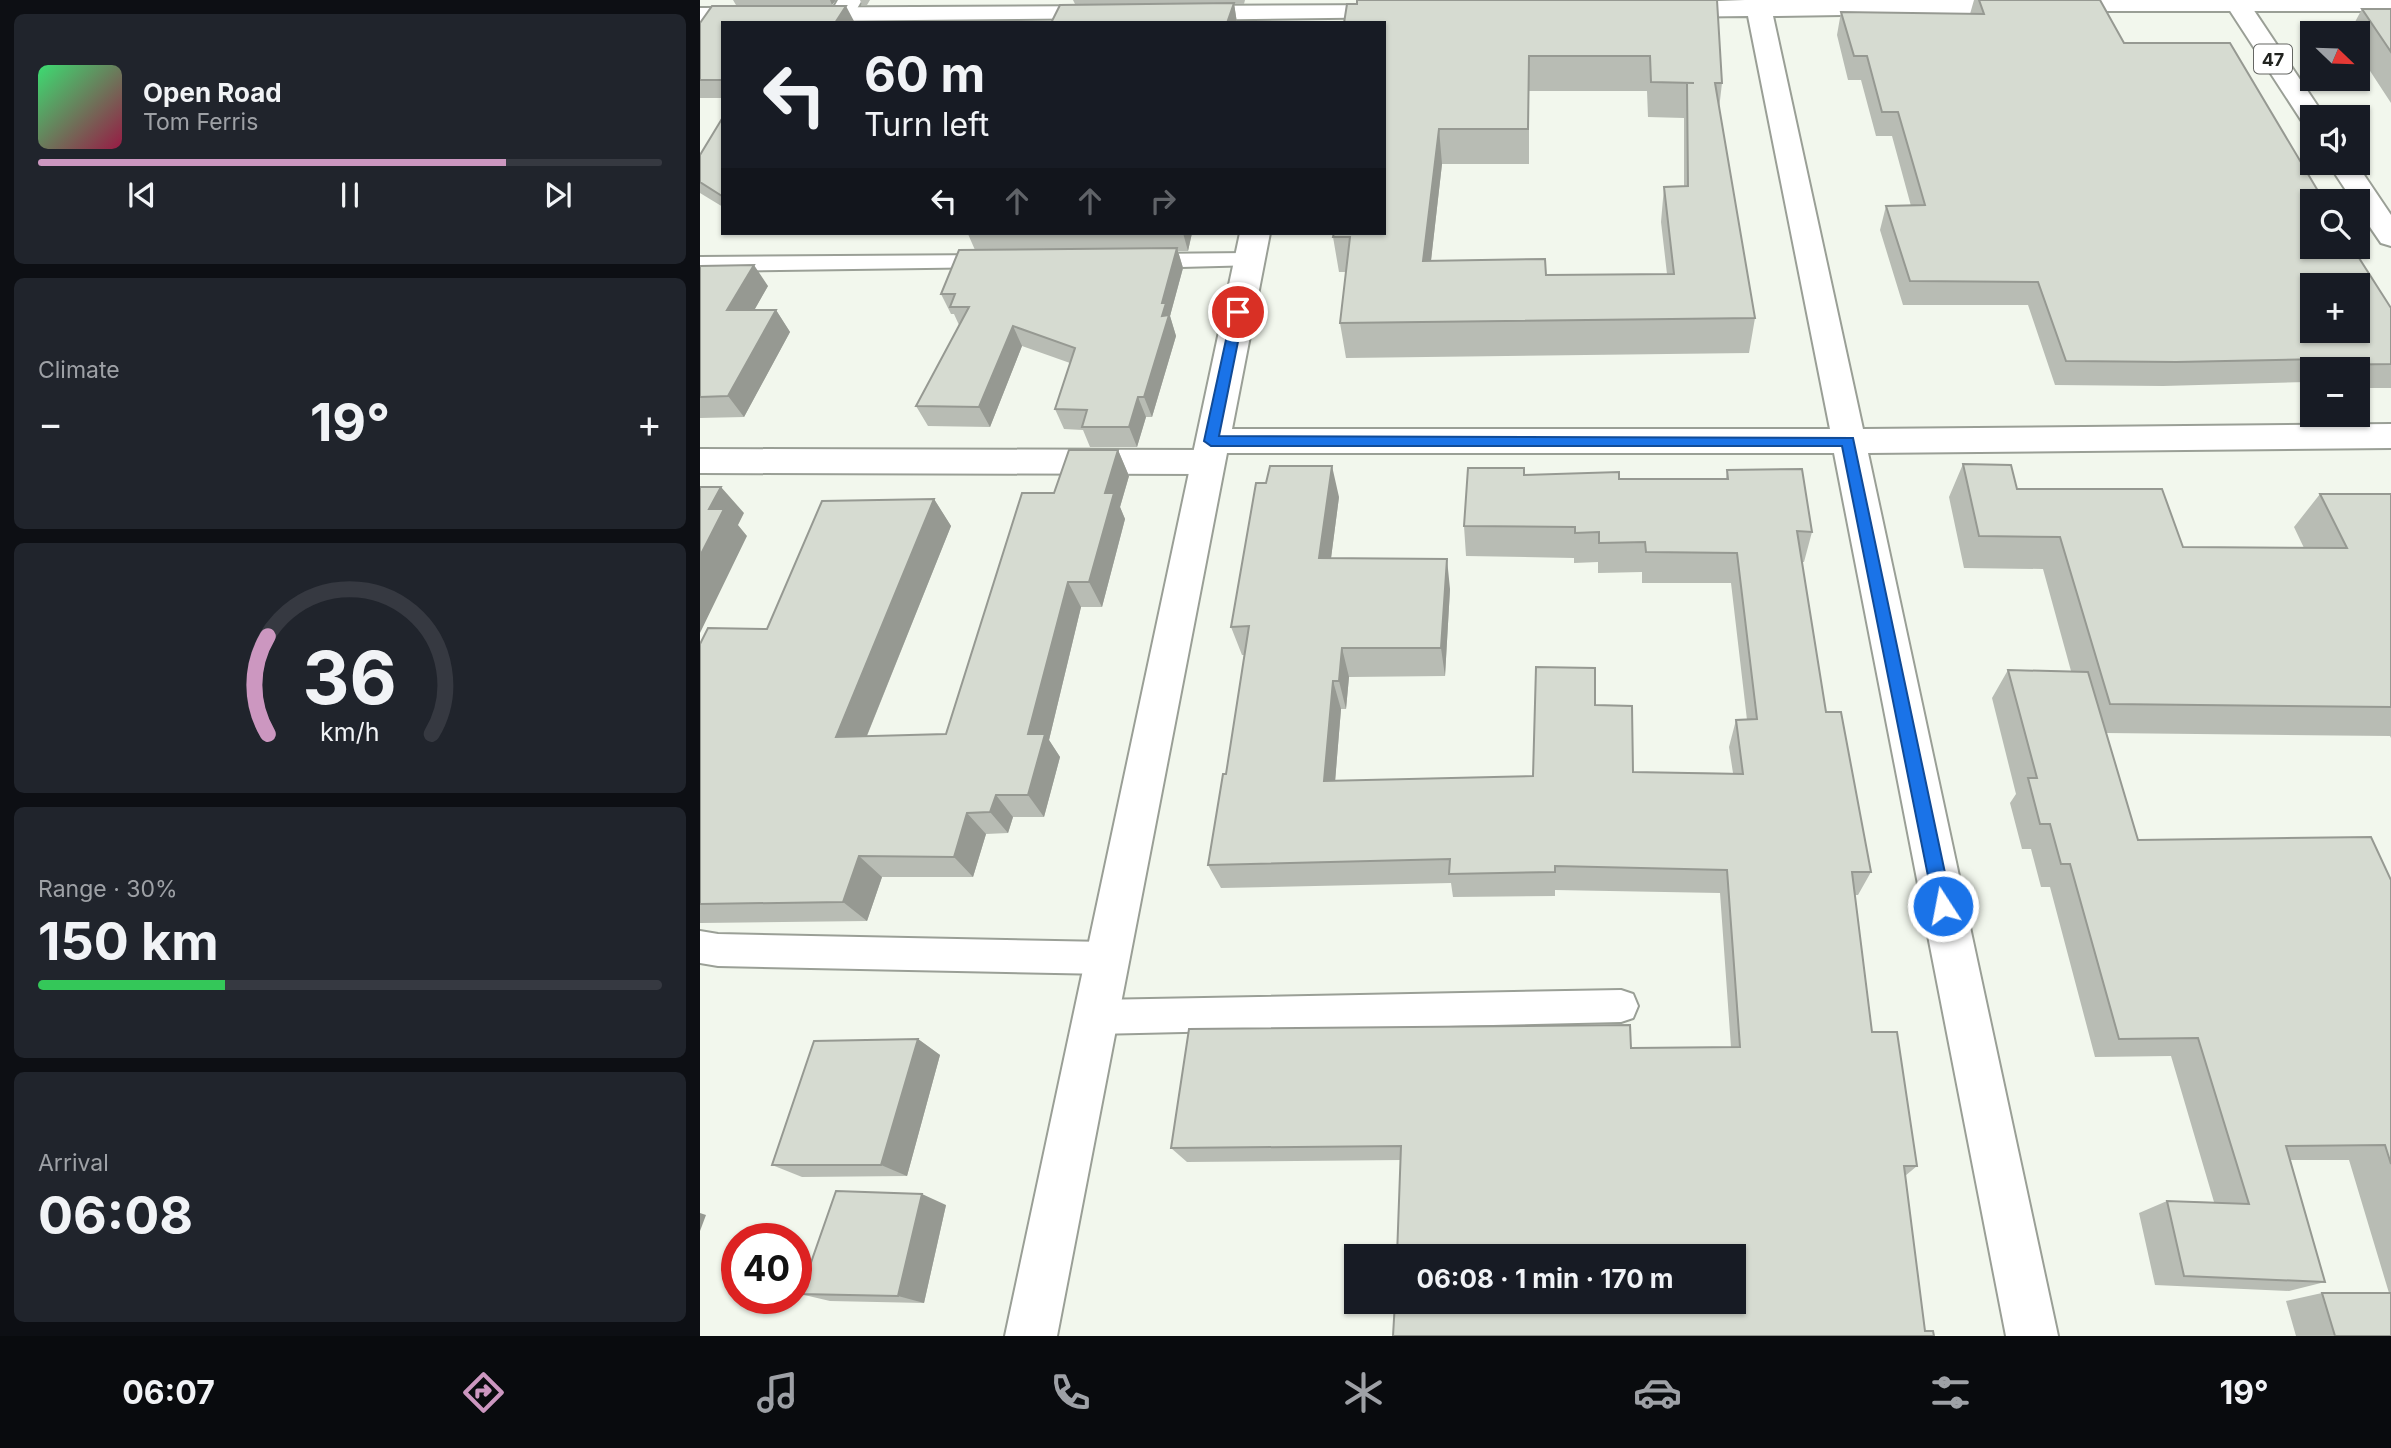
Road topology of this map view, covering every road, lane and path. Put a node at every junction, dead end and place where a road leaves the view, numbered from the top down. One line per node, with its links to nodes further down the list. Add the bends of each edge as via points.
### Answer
1 (2236, 1): 2 (street); 3 (street); 11 (street, 47)
2 (1758, 4): 5 (street); 19 (street)
3 (2391, 4)
4 (846, 7): 8 (street); 10 (street)
5 (1643, 10)
6 (1302, 12): 7 (street); 9 (street)
7 (1425, 12)
8 (1128, 13)
9 (1156, 13)
10 (700, 15)
11 (2304, 105)
12 (2350, 175): 13 (street)
13 (2391, 237)
14 (1252, 246): 15 (lane); 20 (street)
15 (1125, 261)
16 (1016, 262): 17 (lane)
17 (700, 264)
18 (2391, 436): 19 (street)
19 (1848, 441): 20 (street); 27 (street)
20 (1209, 452): 21 (street); 23 (street)
21 (700, 461)
22 (700, 947): 23 (lane)
23 (1107, 958): 25 (street)
24 (1621, 1006): 25 (lane)
25 (1095, 1017): 26 (street)
26 (1031, 1336)
27 (2032, 1336)

